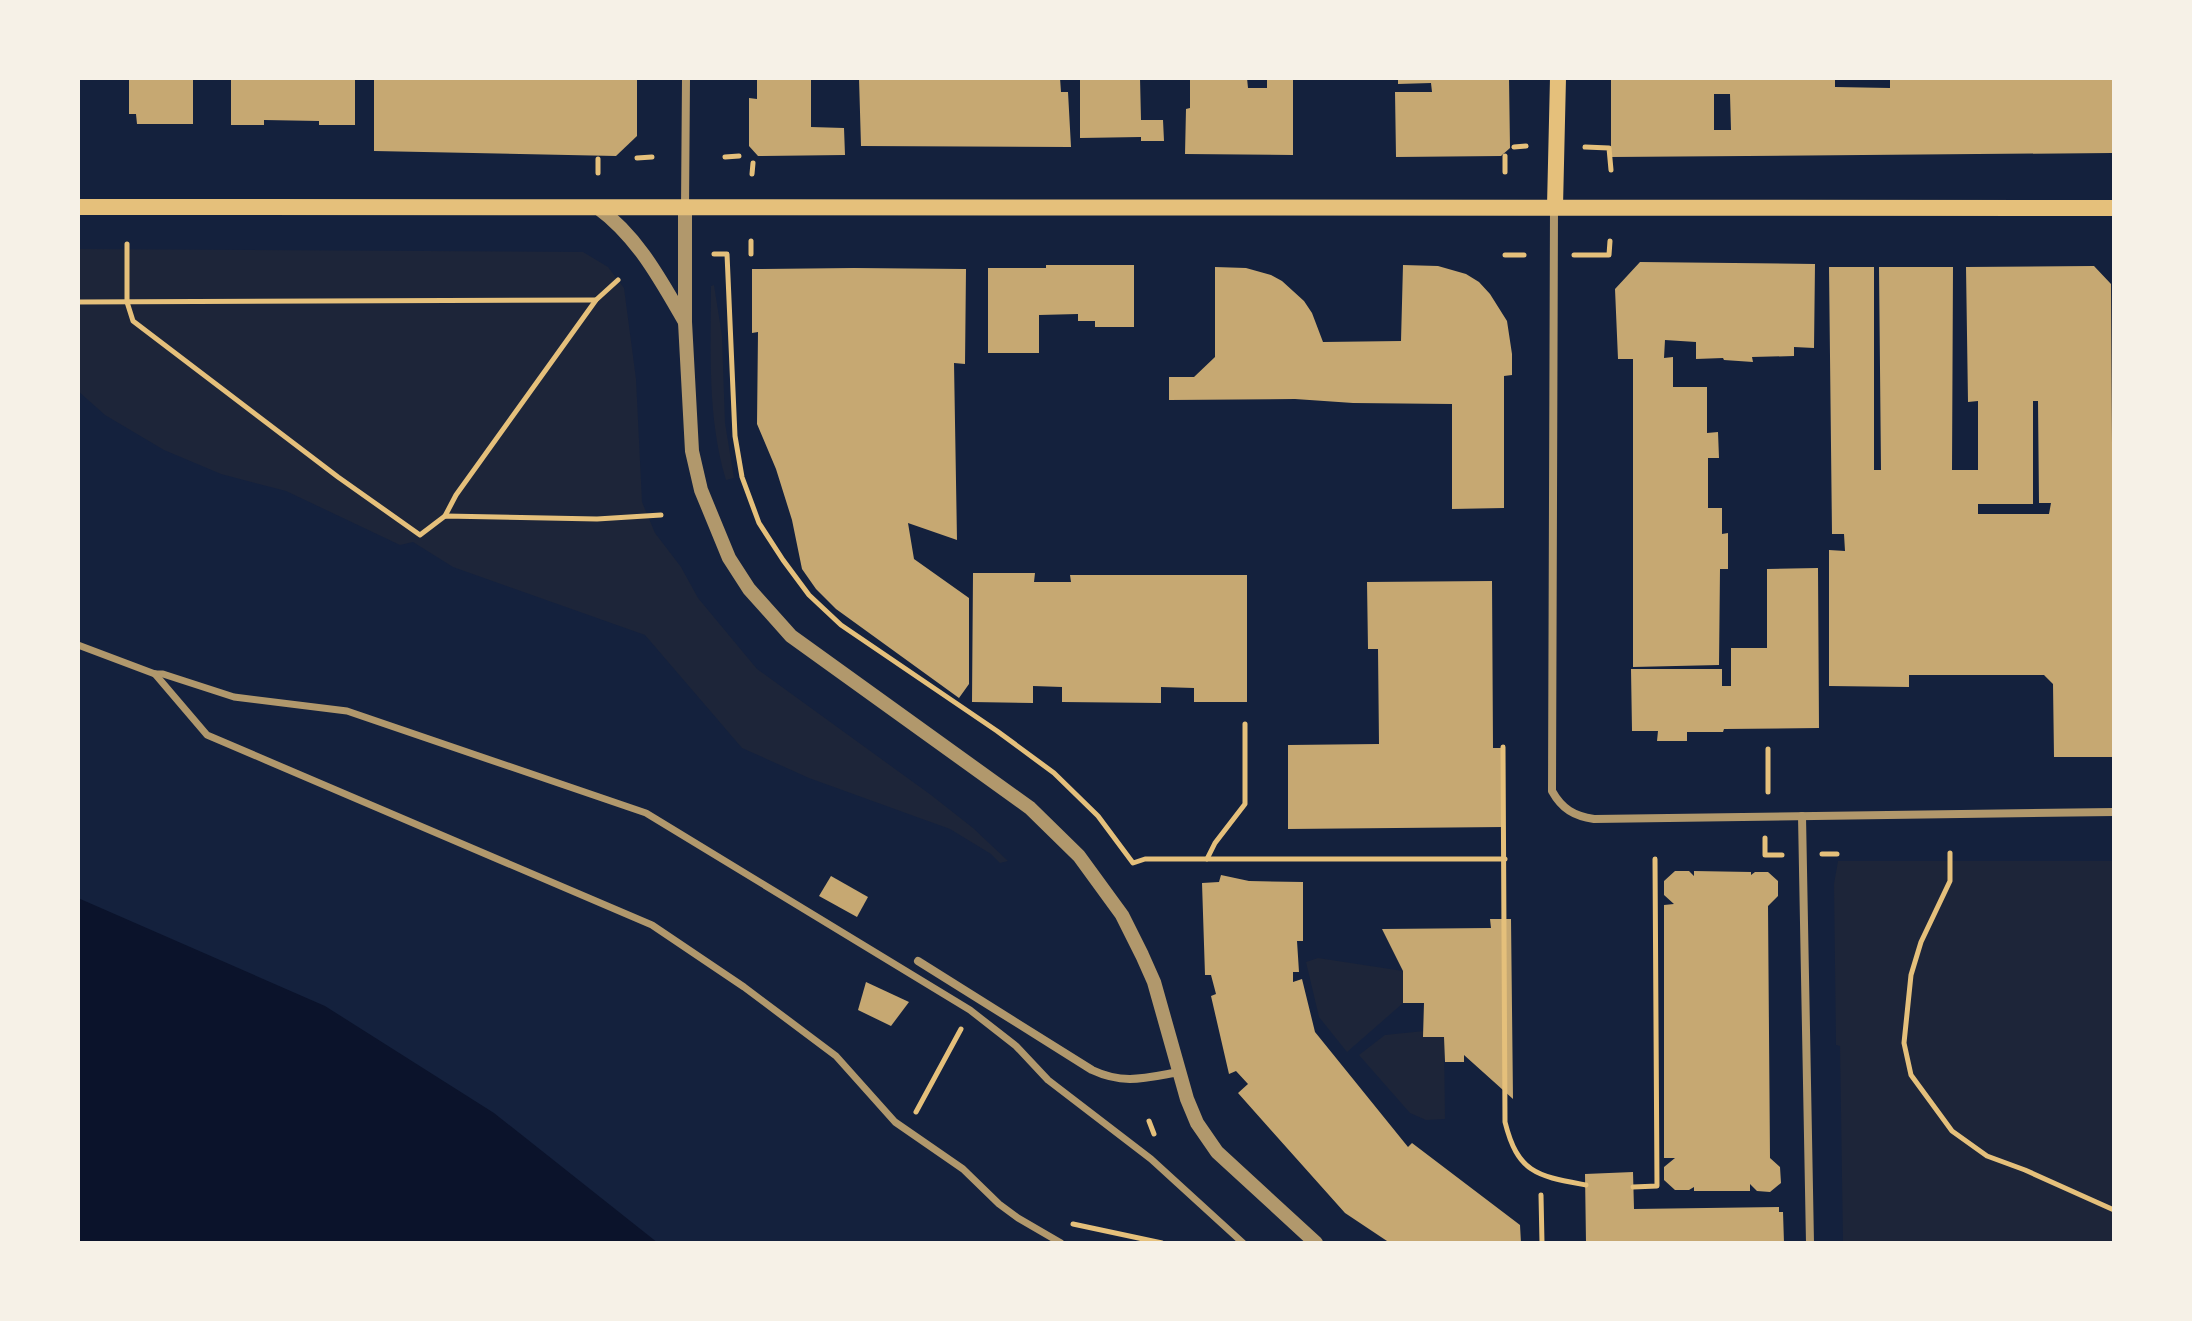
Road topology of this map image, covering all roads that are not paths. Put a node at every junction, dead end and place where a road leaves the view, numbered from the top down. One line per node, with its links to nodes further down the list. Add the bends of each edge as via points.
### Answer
1 (686, 78): 7 (street)
2 (1558, 78): 3 (main road)
3 (1555, 206): 6 (main road); 7 (main road); 12 (street, via 1552,791 1569,812 1594,819)
4 (78, 207): 5 (main road)
5 (597, 207): 7 (main road); 8 (street, via 634,240)
6 (2114, 208)
7 (685, 209): 8 (street)
8 (685, 322): 14 (street, via 692,451 701,490 729,558 749,589 791,636 1030,808 1079,856 1122,915 1142,955)
9 (78, 645): 10 (street)
10 (155, 674): 15 (street, via 207,735 652,925 836,1056 895,1122 963,1169 1018,1218); 16 (street, via 234,697 347,711 646,813 970,1010)
11 (2114, 812): 12 (street)
12 (1802, 816): 18 (street)
13 (918, 961): 14 (street, via 1107,1077 1130,1080)
14 (1179, 1072): 17 (street, via 1197,1123 1217,1152)
15 (1061, 1243)
16 (1243, 1243)
17 (1316, 1243)
18 (1810, 1243)

